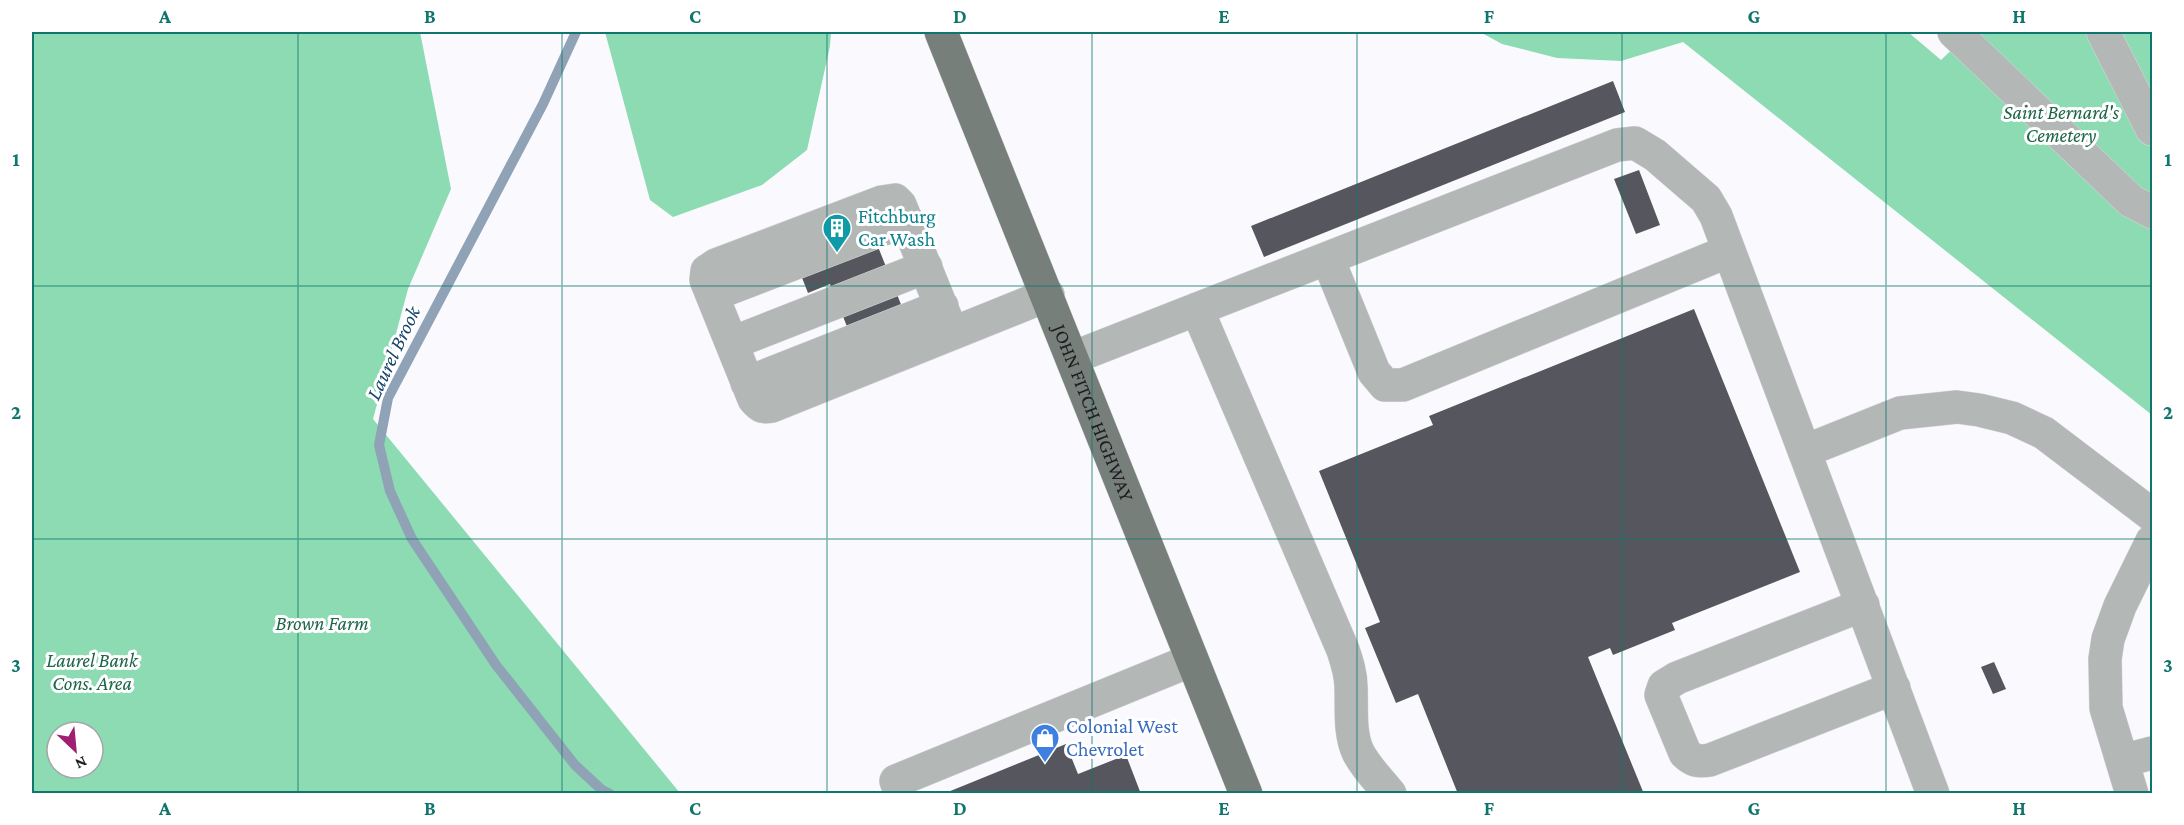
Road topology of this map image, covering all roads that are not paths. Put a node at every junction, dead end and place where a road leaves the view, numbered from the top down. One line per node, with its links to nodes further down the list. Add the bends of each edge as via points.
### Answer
1 (941, 32): 8 (main road, JOHN FITCH HIGHWAY)
2 (2103, 32): 4 (lane)
3 (1966, 34): 5 (lane, via 2131,201)
4 (2152, 129)
5 (2152, 212)
6 (1729, 251): 7 (lane, via 1706,199 1635,143 1617,145); 7 (lane, via 1393,386 1385,385 1374,372); 13 (lane)
7 (1328, 259): 10 (lane)
8 (1048, 295): 9 (lane); 11 (main road, JOHN FITCH HIGHWAY)
9 (938, 299): 12 (lane); 12 (lane, via 772,406 761,407 754,399); 12 (lane, via 904,215 709,288)
10 (1197, 309): 11 (lane); 22 (lane, via 1343,650 1349,667 1353,738 1358,752)
11 (1072, 358): 17 (main road, JOHN FITCH HIGHWAY)
12 (740, 363)
13 (1805, 451): 14 (lane, via 1900,413 1957,407 1979,410 2012,418 2044,433); 16 (lane)
14 (2152, 515)
15 (2152, 541): 19 (lane, via 2121,606 2105,659 2106,708)
16 (1863, 605): 18 (lane); 18 (lane, via 1677,678 1664,686 1661,695 1684,753 1702,762)
17 (1192, 660): 20 (lane, via 897,781); 21 (main road, JOHN FITCH HIGHWAY)
18 (1894, 688): 23 (lane)
19 (2137, 757): 24 (lane)
20 (901, 794)
21 (1246, 794)
22 (1390, 794)
23 (1934, 794)
24 (2132, 794)

